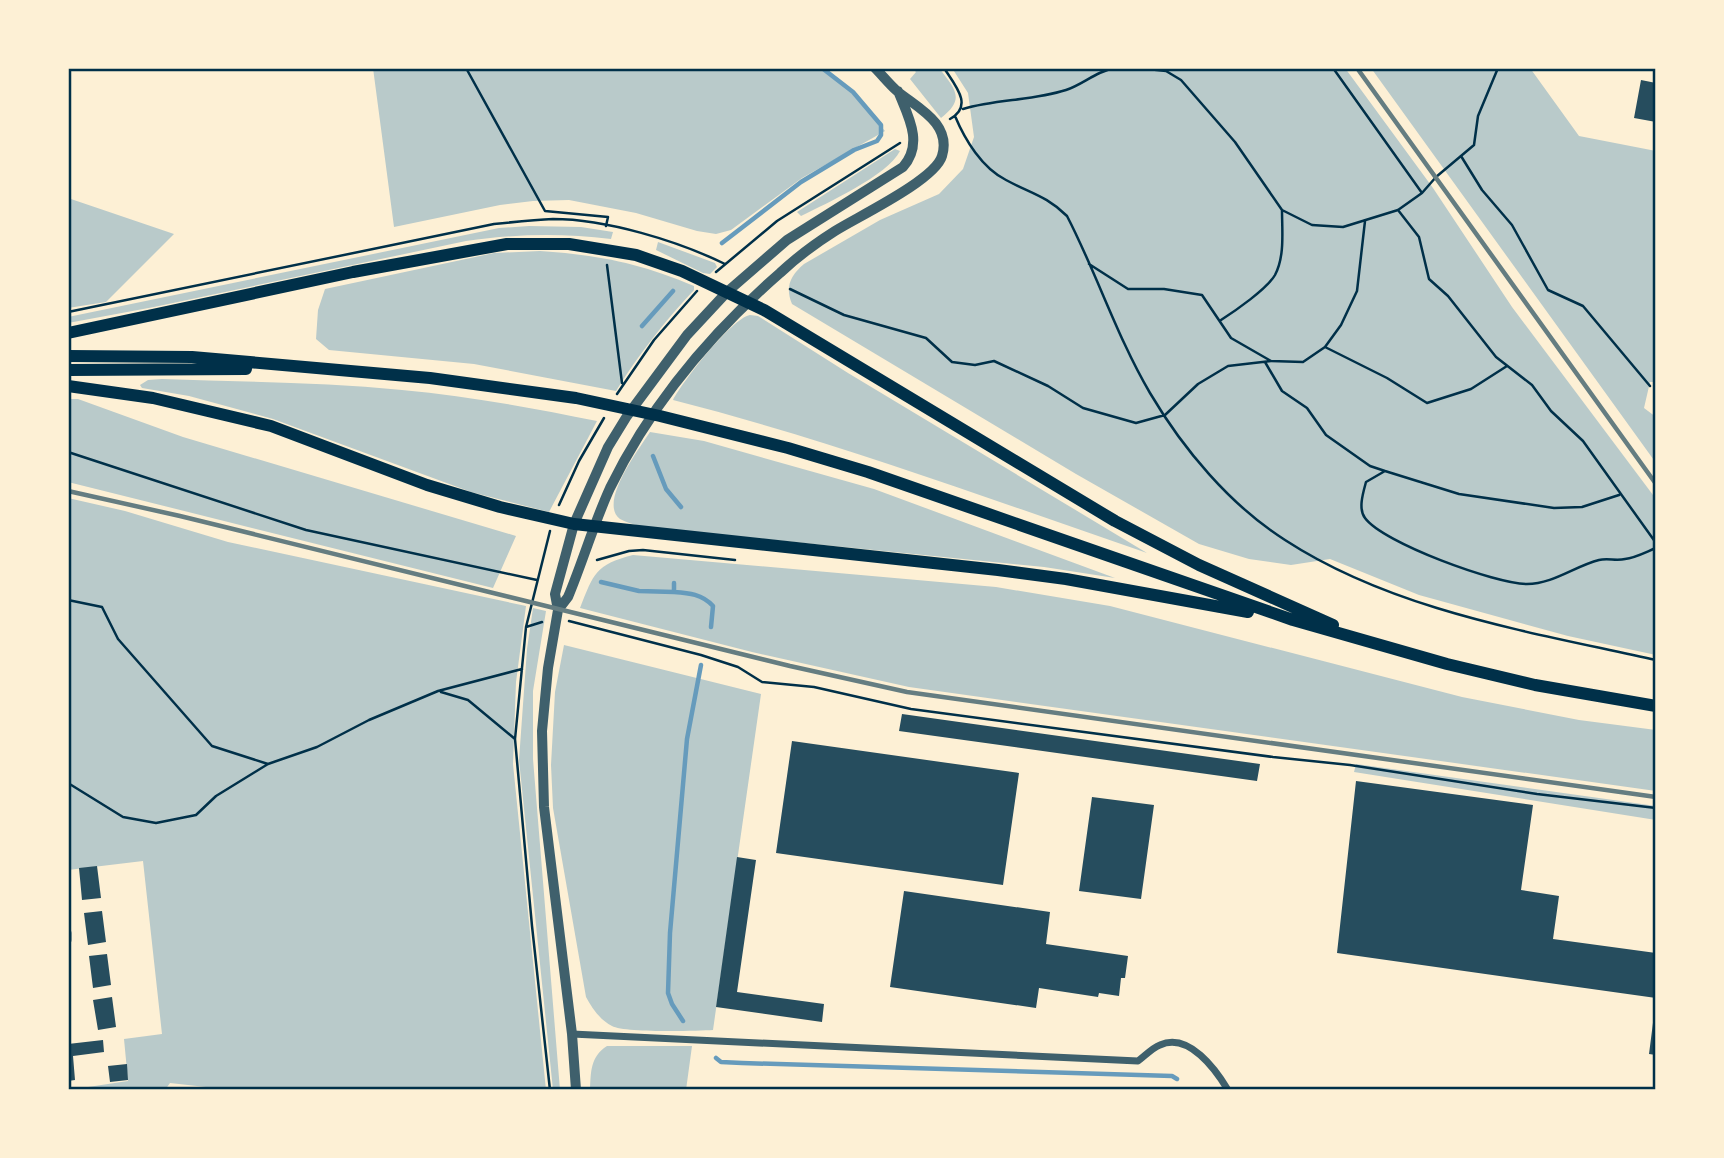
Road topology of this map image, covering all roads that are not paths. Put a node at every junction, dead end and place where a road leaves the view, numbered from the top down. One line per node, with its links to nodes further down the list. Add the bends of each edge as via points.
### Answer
1 (875, 68): 2 (street)
2 (898, 91): 3 (street, via 914,137 912,154 903,167 786,240); 4 (street, via 925,110 941,132 942,159 923,179 799,256)
3 (727, 292): 4 (main road); 5 (main road, via 661,263 610,250 569,244 507,244); 10 (street, via 687,335 627,416)
4 (749, 303): 11 (street, via 704,346 645,424); 14 (main road, via 1115,522)
5 (68, 333)
6 (68, 356): 7 (main road, via 192,357)
7 (299, 367): 8 (main road); 13 (main road, via 430,378 576,398 698,425 867,472)
8 (68, 370)
9 (68, 386): 10 (main road, via 153,398 271,425 427,485)
10 (574, 524): 11 (main road); 12 (street, via 555,594)
11 (595, 527): 12 (street); 13 (main road, via 1066,579)
12 (557, 614): 18 (street, via 545,698 542,769)
13 (1293, 620): 14 (main road)
14 (1368, 642): 15 (main road, via 1535,685)
15 (1656, 706)
16 (68, 933): 17 (street)
17 (68, 940)
18 (572, 1034): 19 (street); 20 (street, via 1138,1061 1163,1043 1196,1051)
19 (576, 1090)
20 (1228, 1090)

